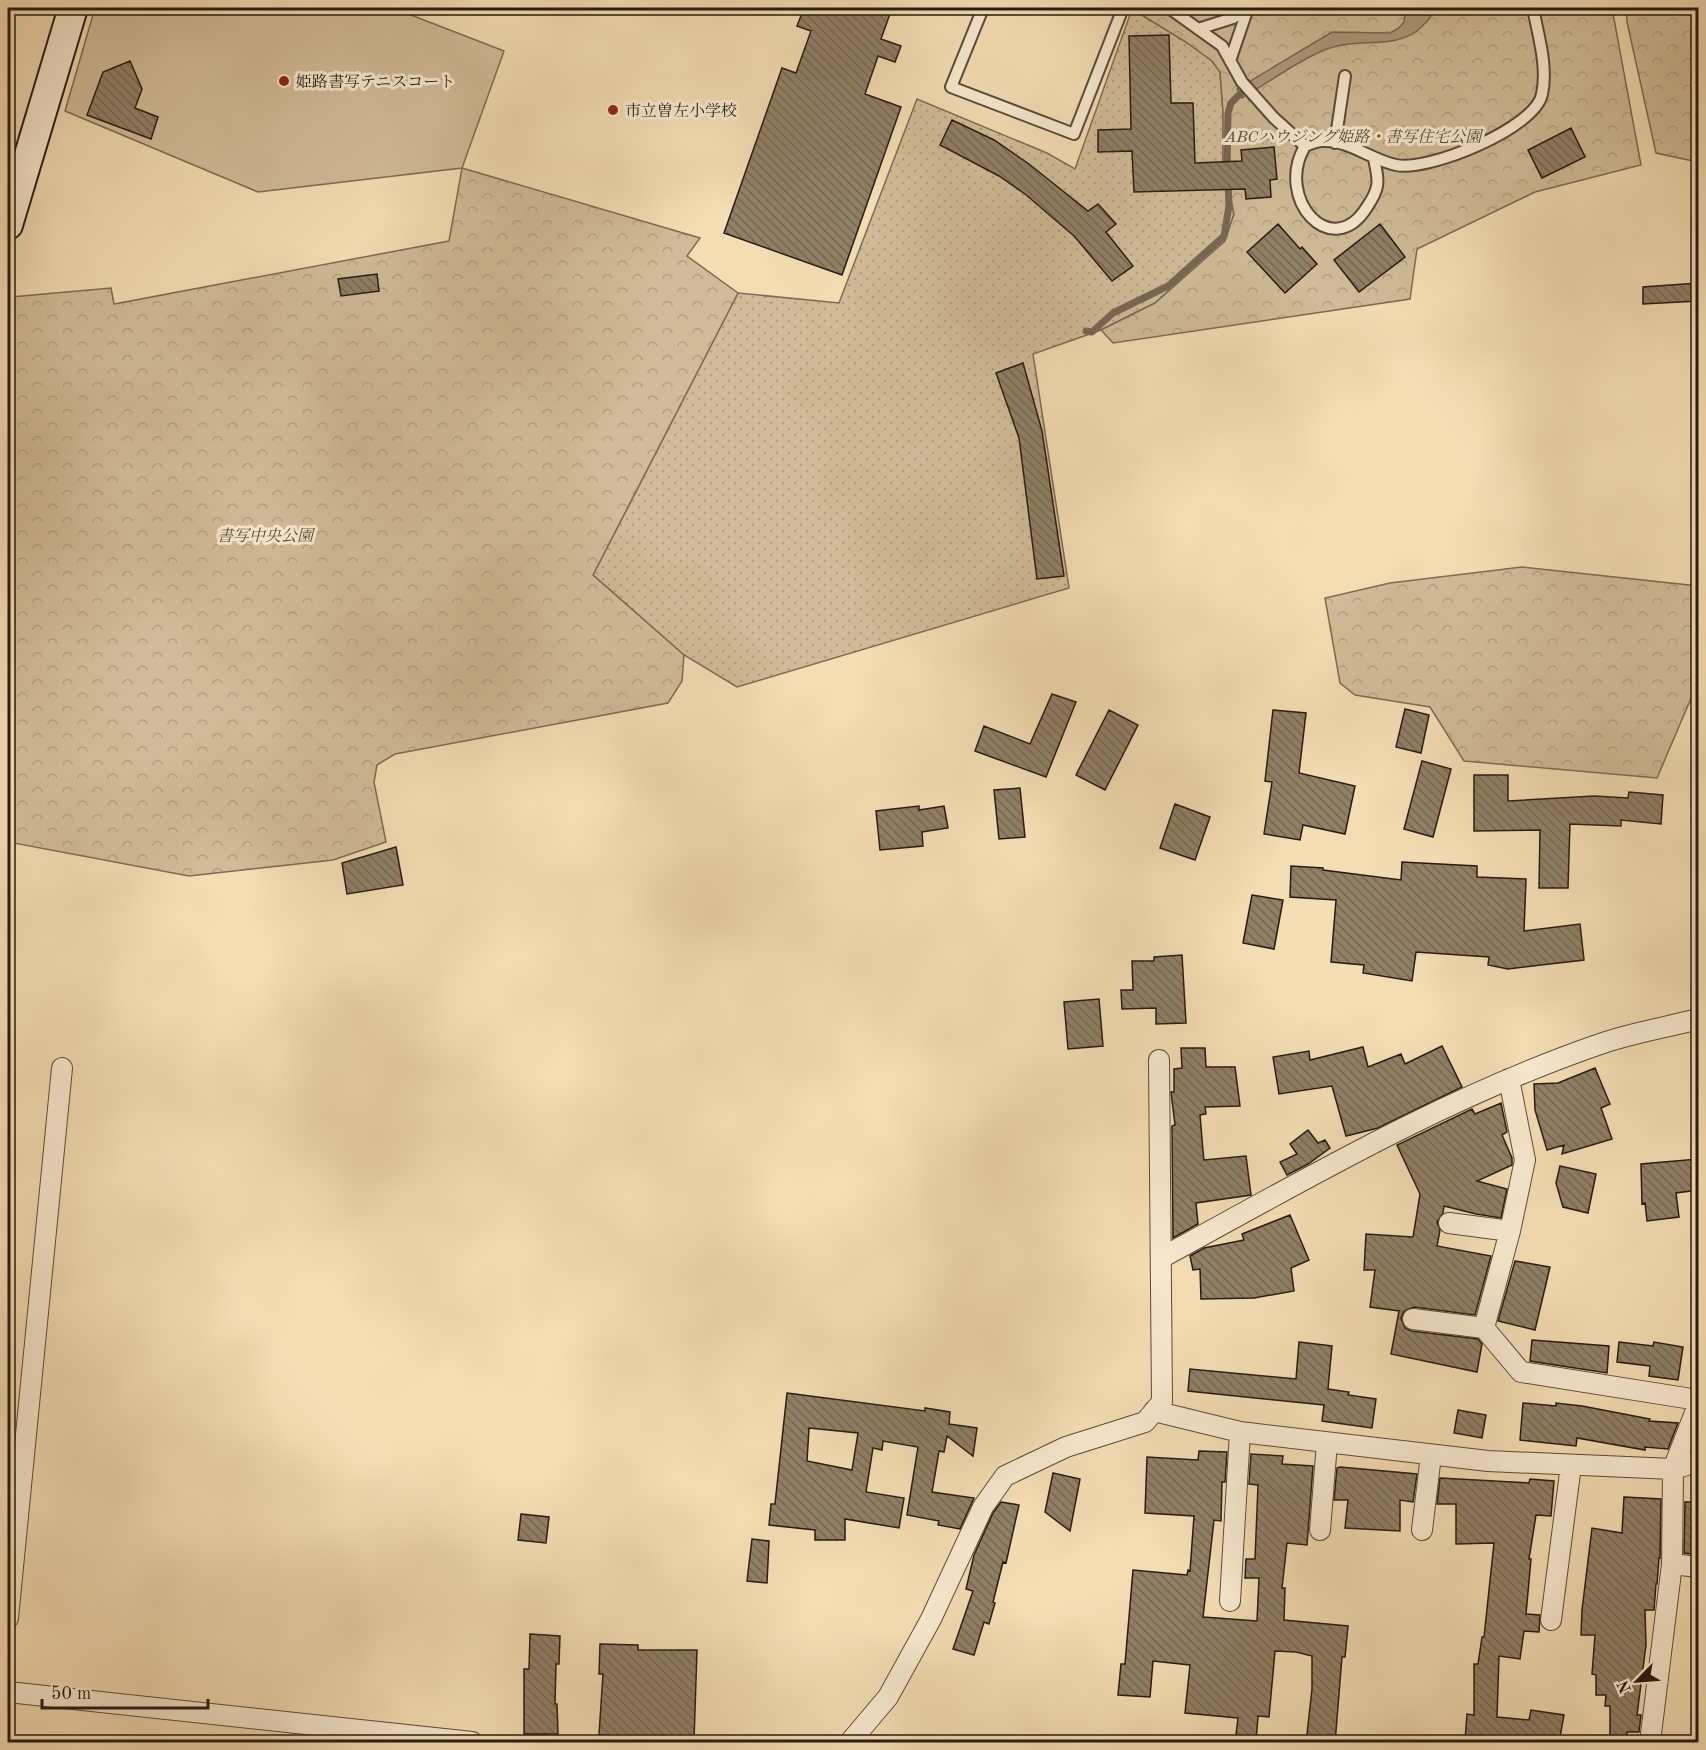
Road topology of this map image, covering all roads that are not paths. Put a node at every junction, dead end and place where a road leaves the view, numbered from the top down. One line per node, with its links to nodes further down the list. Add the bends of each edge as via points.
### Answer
1 (73, 8): 13 (street)
2 (983, 8): 3 (lane, via 951,87 1074,134)
3 (1123, 8)
4 (1169, 8): 7 (lane)
5 (1248, 8): 7 (lane, via 1233,18); 8 (lane)
6 (1533, 8): 12 (lane, via 1544,68 1542,96 1529,113 1490,140 1427,164 1398,166)
7 (1198, 29): 8 (lane, via 1222,46)
8 (1230, 60): 11 (lane, via 1253,95)
9 (1345, 76): 10 (lane)
10 (1335, 143): 11 (lane, via 1322,141); 12 (lane)
11 (1305, 146): 12 (lane, via 1298,158 1298,197 1306,214 1331,229 1361,217 1377,185)
12 (1374, 158)
13 (8, 225)
14 (1698, 1019): 17 (street, via 1607,1042)
15 (1159, 1060): 20 (street)
16 (62, 1068): 37 (street)
17 (1509, 1079): 19 (street, via 1526,1160); 20 (street, via 1360,1149)
18 (1449, 1223): 19 (street)
19 (1510, 1232): 22 (street)
20 (1161, 1258): 25 (street, via 1162,1402)
21 (1413, 1319): 22 (street)
22 (1484, 1328): 23 (street, via 1521,1372)
23 (1698, 1400)
24 (1698, 1405): 31 (street)
25 (1155, 1412): 26 (street); 42 (street, via 1145,1422 1066,1448 1005,1476 983,1507 931,1619 888,1697)
26 (1240, 1432): 27 (street); 36 (street)
27 (1327, 1443): 28 (street); 32 (street)
28 (1431, 1455): 30 (street); 33 (street)
29 (1698, 1462): 31 (street)
30 (1571, 1465): 31 (street); 38 (street)
31 (1673, 1469): 34 (street)
32 (1320, 1530)
33 (1422, 1530)
34 (1672, 1564): 35 (street); 43 (street)
35 (1698, 1567)
36 (1230, 1601)
37 (8, 1618)
38 (1551, 1620)
39 (8, 1692): 40 (street)
40 (379, 1738): 41 (street)
41 (472, 1743)
42 (850, 1743)
43 (1650, 1743)

